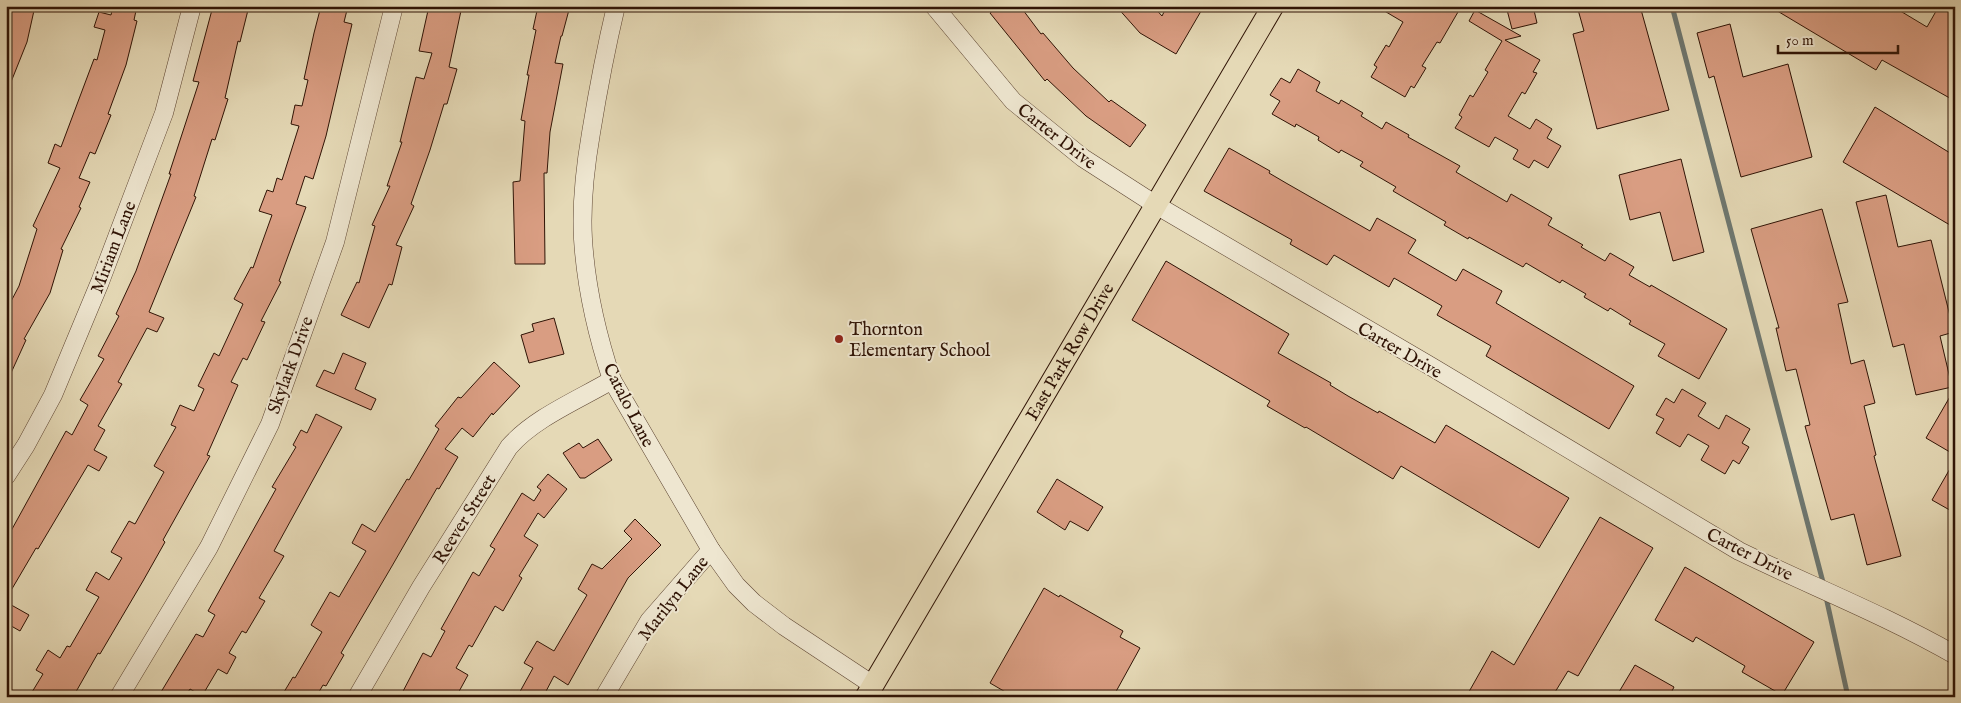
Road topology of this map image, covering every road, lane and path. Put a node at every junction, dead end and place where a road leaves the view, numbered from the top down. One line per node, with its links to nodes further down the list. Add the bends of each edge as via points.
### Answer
1 (192, 6): 8 (street, Miriam Lane, via 164,113 100,282 53,395)
2 (394, 6): 12 (street, Skylark Drive, via 335,242 270,424 209,547)
3 (616, 6): 7 (street, Catalo Lane, via 600,72 584,176 583,239 593,311)
4 (934, 6): 6 (street, Carter Drive, via 1013,102 1083,158)
5 (1273, 6): 6 (main road, East Park Row Drive)
6 (1156, 206): 10 (street, Carter Drive, via 1739,551 1913,631); 11 (main road, East Park Row Drive)
7 (612, 380): 9 (street, Catalo Lane); 13 (street, Reever Street, via 533,425 509,447)
8 (6, 476)
9 (711, 550): 11 (street, Catalo Lane, via 736,586 754,603); 14 (street, Marilyn Lane, via 649,622)
10 (1955, 655)
11 (870, 691)
12 (118, 697)
13 (357, 697)
14 (604, 697)

